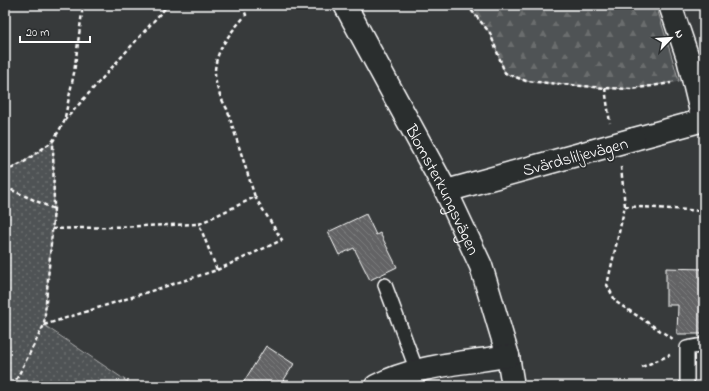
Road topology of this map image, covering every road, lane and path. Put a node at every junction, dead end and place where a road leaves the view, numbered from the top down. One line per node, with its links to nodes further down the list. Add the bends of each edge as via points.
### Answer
1 (83, 5): 9 (path, via 74,73)
2 (168, 5): 9 (path)
3 (242, 5): 14 (path, via 246,15 224,40 217,56 214,75)
4 (345, 5): 13 (street, Blomsterkungsvägen)
5 (467, 5): 7 (path, via 490,33 505,73 526,81 632,89 679,81)
6 (670, 5): 7 (street, via 688,58)
7 (693, 82): 8 (street)
8 (703, 120): 13 (street, Svärdsliljevägen, bridge)
9 (64, 122): 10 (path)
10 (53, 141): 11 (path); 15 (path)
11 (5, 172)
12 (5, 187): 15 (path)
13 (446, 191): 24 (street, Blomsterkungsvägen, via 481,266)
14 (255, 197): 17 (path); 19 (path, via 282,240)
15 (54, 209): 18 (path)
16 (704, 211): 23 (path, via 625,206 607,285 616,302)
17 (199, 224): 18 (path); 19 (path)
18 (52, 229): 21 (path)
19 (217, 270): 21 (path)
20 (385, 284): 26 (lane)
21 (44, 325): 27 (path)
22 (704, 345): 23 (lane)
23 (687, 348): 25 (path); 30 (lane)
24 (508, 356): 26 (street); 29 (street, Blomsterkungsvägen)
25 (642, 366)
26 (417, 371): 28 (street)
27 (13, 386)
28 (376, 386)
29 (513, 386)
30 (686, 386)

